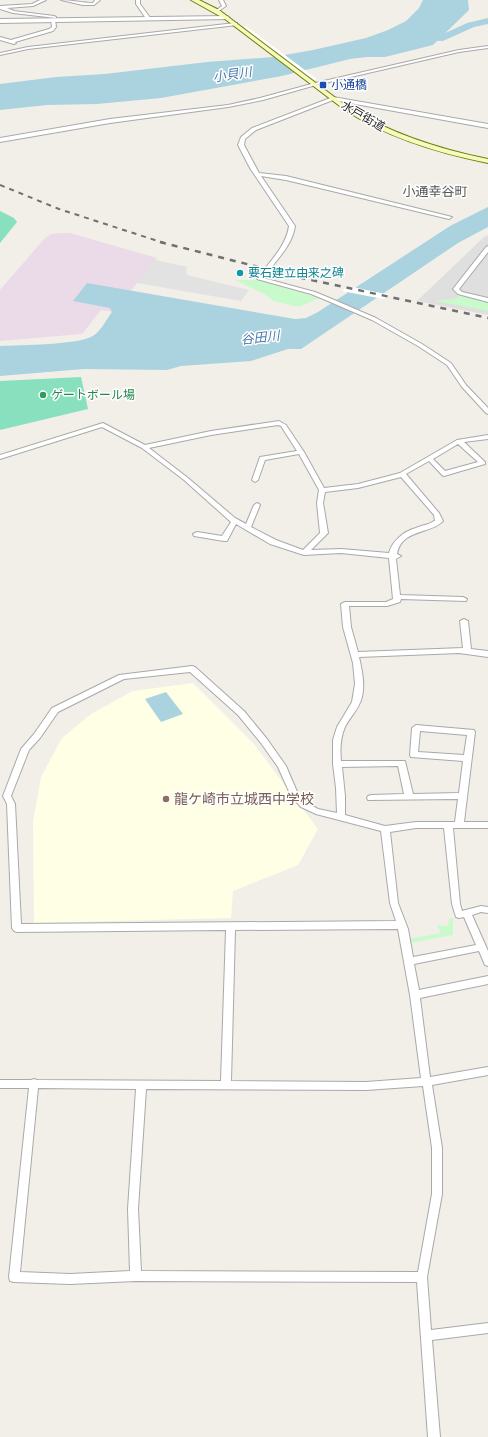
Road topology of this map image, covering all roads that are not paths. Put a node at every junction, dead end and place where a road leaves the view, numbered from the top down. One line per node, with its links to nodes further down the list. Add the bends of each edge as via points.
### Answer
1 (44, 0): 7 (street, via 33,5)
2 (63, 0): 3 (street, via 94,4)
3 (98, 0)
4 (138, 0): 9 (street, via 138,4)
5 (194, 0): 8 (main road, 水戸街道)
6 (222, 0): 8 (street, via 224,6)
7 (1, 7): 11 (street, via 13,12)
8 (217, 12): 10 (main road, 水戸街道)
9 (149, 18): 10 (street); 11 (street)
10 (227, 18): 13 (main road, 水戸街道)
11 (54, 19): 12 (street); 15 (street, via 52,30)
12 (0, 21)
13 (235, 24): 17 (street); 19 (main road, 水戸街道)
14 (0, 38): 15 (street)
15 (10, 42): 17 (street)
16 (488, 47): 19 (street)
17 (28, 48): 18 (street)
18 (0, 54)
19 (314, 84): 20 (main road, 水戸街道); 22 (street, via 228,106 110,121)
20 (333, 98): 21 (street); 23 (main road, 水戸街道, via 363,119 403,137 452,153); 24 (street, via 261,126 246,135 241,146)
21 (488, 126)
22 (0, 140)
23 (488, 161)
24 (258, 174): 25 (street, via 286,178); 29 (street, via 292,226 287,242 260,279 330,300 420,345 449,364)
25 (448, 217)
26 (488, 248): 27 (street, via 456,289 460,293)
27 (487, 297)
28 (488, 401): 29 (street)
29 (479, 404): 30 (street)
30 (488, 412)
31 (488, 437): 32 (street)
32 (459, 441): 36 (street); 36 (street, via 483,463 444,474)
33 (144, 447): 34 (street, via 211,432 278,423 283,425); 35 (street, via 103,425); 41 (street)
34 (301, 452): 38 (street, via 262,458); 39 (street)
35 (0, 457)
36 (430, 459): 37 (street)
37 (402, 474): 39 (street, via 358,486); 45 (street, via 437,515 439,521 400,539 395,545)
38 (256, 480)
39 (322, 490): 44 (street, via 320,503 324,533)
40 (257, 506): 42 (street)
41 (235, 520): 42 (street); 43 (street, via 224,539)
42 (248, 527): 44 (street, via 273,542)
43 (197, 534)
44 (304, 553): 45 (street, via 342,551)
45 (394, 555): 46 (street)
46 (397, 597): 47 (street); 51 (street, via 397,600 387,604 345,604 348,633)
47 (464, 599)
48 (464, 621): 49 (street)
49 (467, 650): 50 (street); 51 (street)
50 (488, 654)
51 (355, 655): 53 (street, via 360,685 359,698 339,732)
52 (468, 758): 52 (street, via 471,732 416,728 414,755); 54 (street)
53 (337, 764): 55 (street, via 402,763); 57 (street)
54 (462, 796): 55 (street); 59 (street)
55 (409, 797): 56 (street)
56 (371, 798)
57 (341, 818): 61 (street); 65 (street, via 302,804 295,796 282,766 264,741 241,713 192,669 122,677 55,710 25,749 7,796 10,804 17,928)
58 (448, 825): 59 (street); 61 (street, via 416,825); 63 (street, via 456,904 460,915)
59 (458, 825): 60 (street)
60 (488, 825)
61 (385, 829): 64 (street, via 394,903)
62 (488, 910): 63 (street)
63 (467, 913): 66 (street)
64 (401, 925): 65 (street); 67 (street)
65 (231, 926): 76 (street)
66 (482, 948): 67 (street); 68 (street)
67 (409, 961): 70 (street)
68 (488, 962)
69 (488, 980): 70 (street)
70 (415, 995): 72 (street)
71 (488, 1071): 72 (street)
72 (426, 1082): 76 (street, via 366,1086); 78 (street, via 437,1148 437,1194)
73 (0, 1084): 74 (street)
74 (34, 1084): 75 (street); 77 (street, via 14,1277 70,1279)
75 (141, 1084): 76 (street); 77 (street, via 133,1209)
76 (226, 1084)
77 (136, 1276): 78 (street)
78 (422, 1277): 80 (street)
79 (488, 1328): 80 (street)
80 (426, 1336): 81 (street)
81 (434, 1437)

